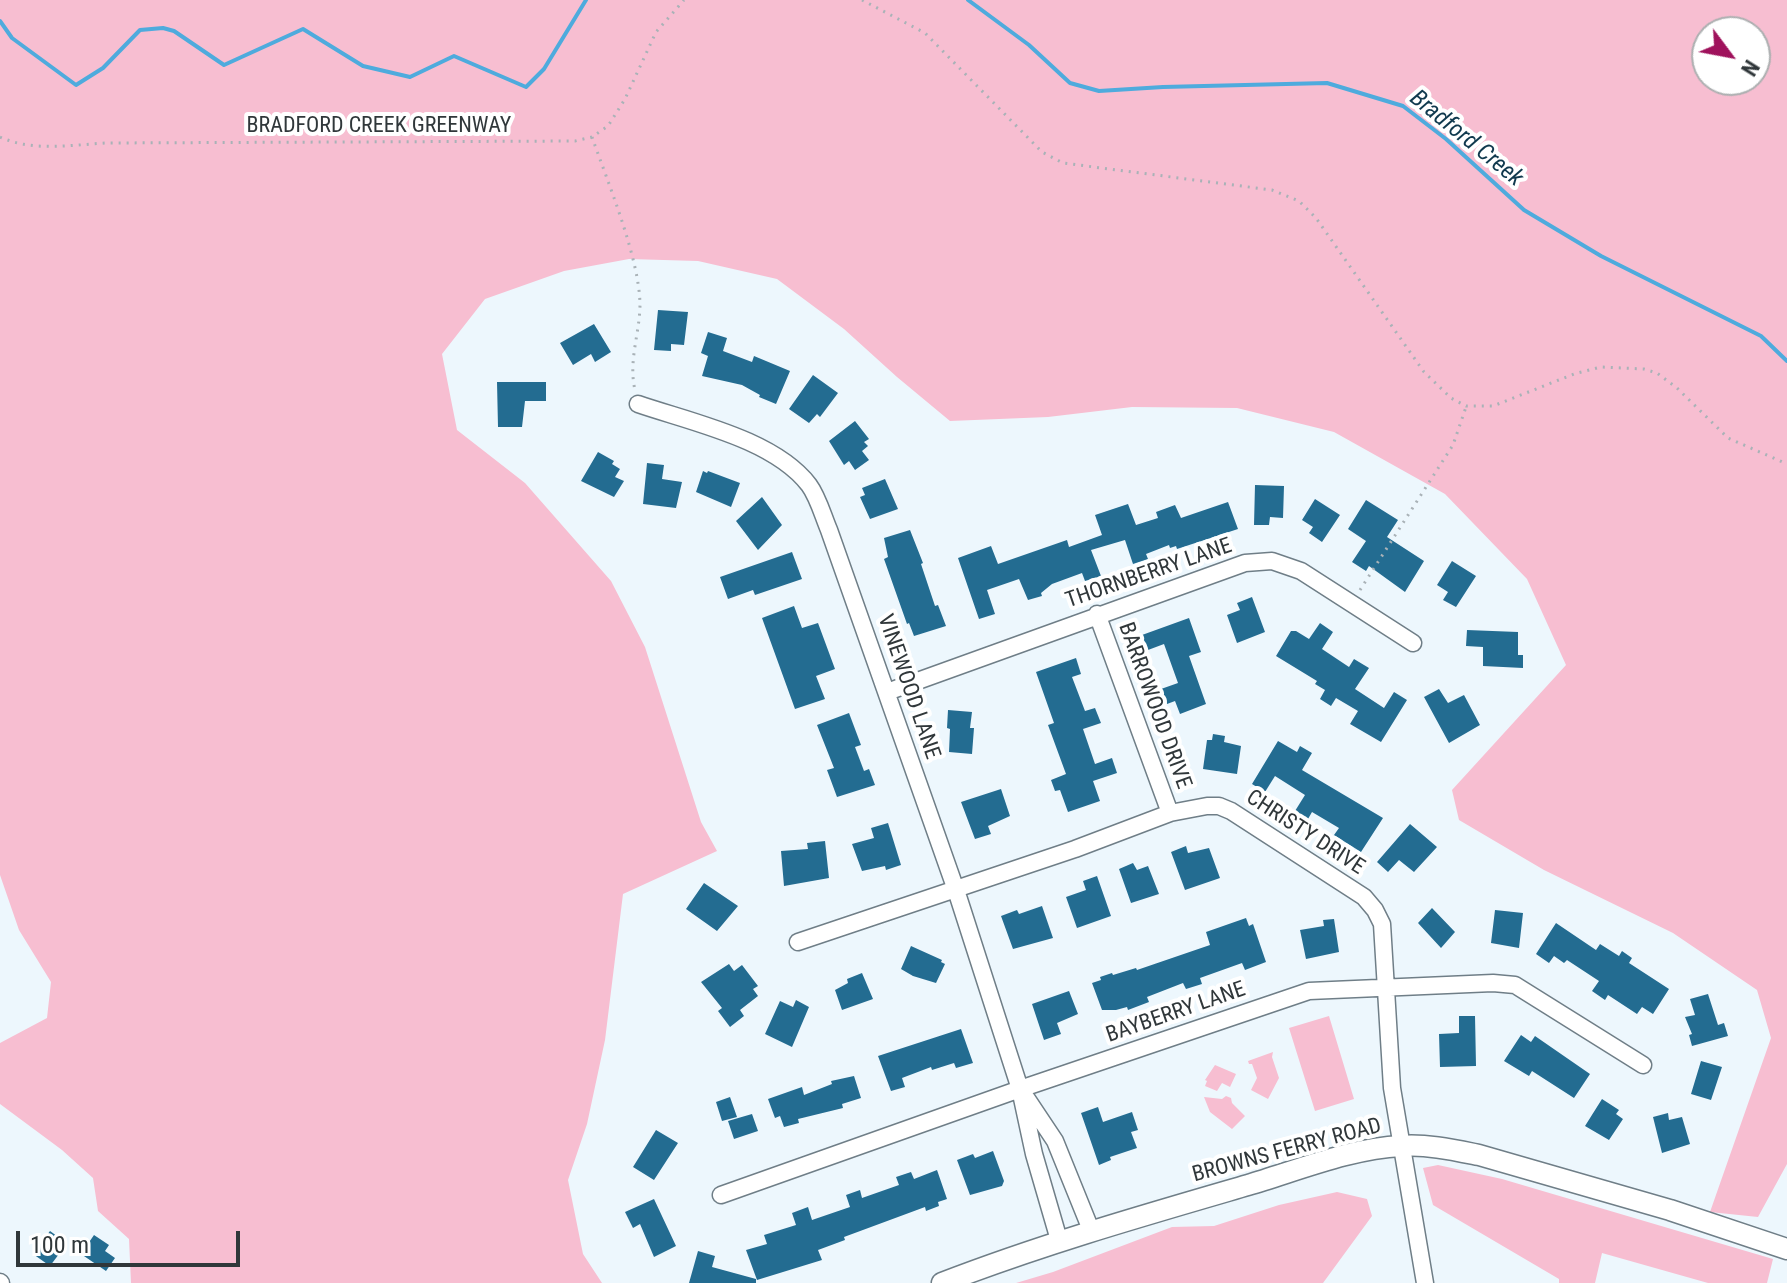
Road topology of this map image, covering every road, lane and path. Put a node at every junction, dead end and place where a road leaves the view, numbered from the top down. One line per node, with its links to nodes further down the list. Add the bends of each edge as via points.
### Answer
1 (684, 0): 4 (path, via 656,32 608,126)
2 (862, 0): 6 (path, via 925,33 1042,152 1063,163 1272,190 1299,201 1424,372)
3 (0, 137): 4 (path, BRADFORD CREEK GREENWAY, via 31,146)
4 (592, 137): 5 (path, via 638,285 631,374)
5 (638, 404): 11 (street, VINEWOOD LANE, via 779,457 810,486)
6 (1466, 406): 7 (path, via 1493,406 1601,367 1644,369 1677,388 1728,438); 8 (path, via 1453,445)
7 (1787, 464)
8 (1351, 603): 9 (street, THORNBERRY LANE, via 1301,571 1272,561 1245,563); 10 (street, THORNBERRY LANE)
9 (1097, 614): 11 (street, THORNBERRY LANE); 12 (street, BARROWOOD DRIVE)
10 (1413, 643)
11 (887, 692): 13 (street, VINEWOOD LANE)
12 (1170, 813): 13 (street, CHRISTY DRIVE); 15 (street, CHRISTY DRIVE, via 1207,806 1231,811 1364,897 1382,924)
13 (956, 890): 14 (street, CHRISTY DRIVE); 17 (street, VINEWOOD LANE)
14 (798, 942)
15 (1386, 989): 16 (street, BAYBERRY LANE, via 1515,985); 17 (street, BAYBERRY LANE, via 1309,991); 18 (street, CHRISTY DRIVE)
16 (1643, 1065)
17 (1020, 1089): 19 (street, BAYBERRY LANE); 20 (street, VINEWOOD LANE, via 1055,1141); 21 (street, VINEWOOD LANE)
18 (1401, 1146): 20 (street, BROWNS FERRY ROAD, via 1346,1156); 22 (street, BROWNS FERRY ROAD, via 1479,1155); 24 (street, CHRISTY DRIVE)
19 (721, 1195)
20 (1091, 1230): 21 (street, BROWNS FERRY ROAD)
21 (1059, 1240): 23 (street, BROWNS FERRY ROAD)
22 (1787, 1249)
23 (942, 1283)
24 (1425, 1283)

